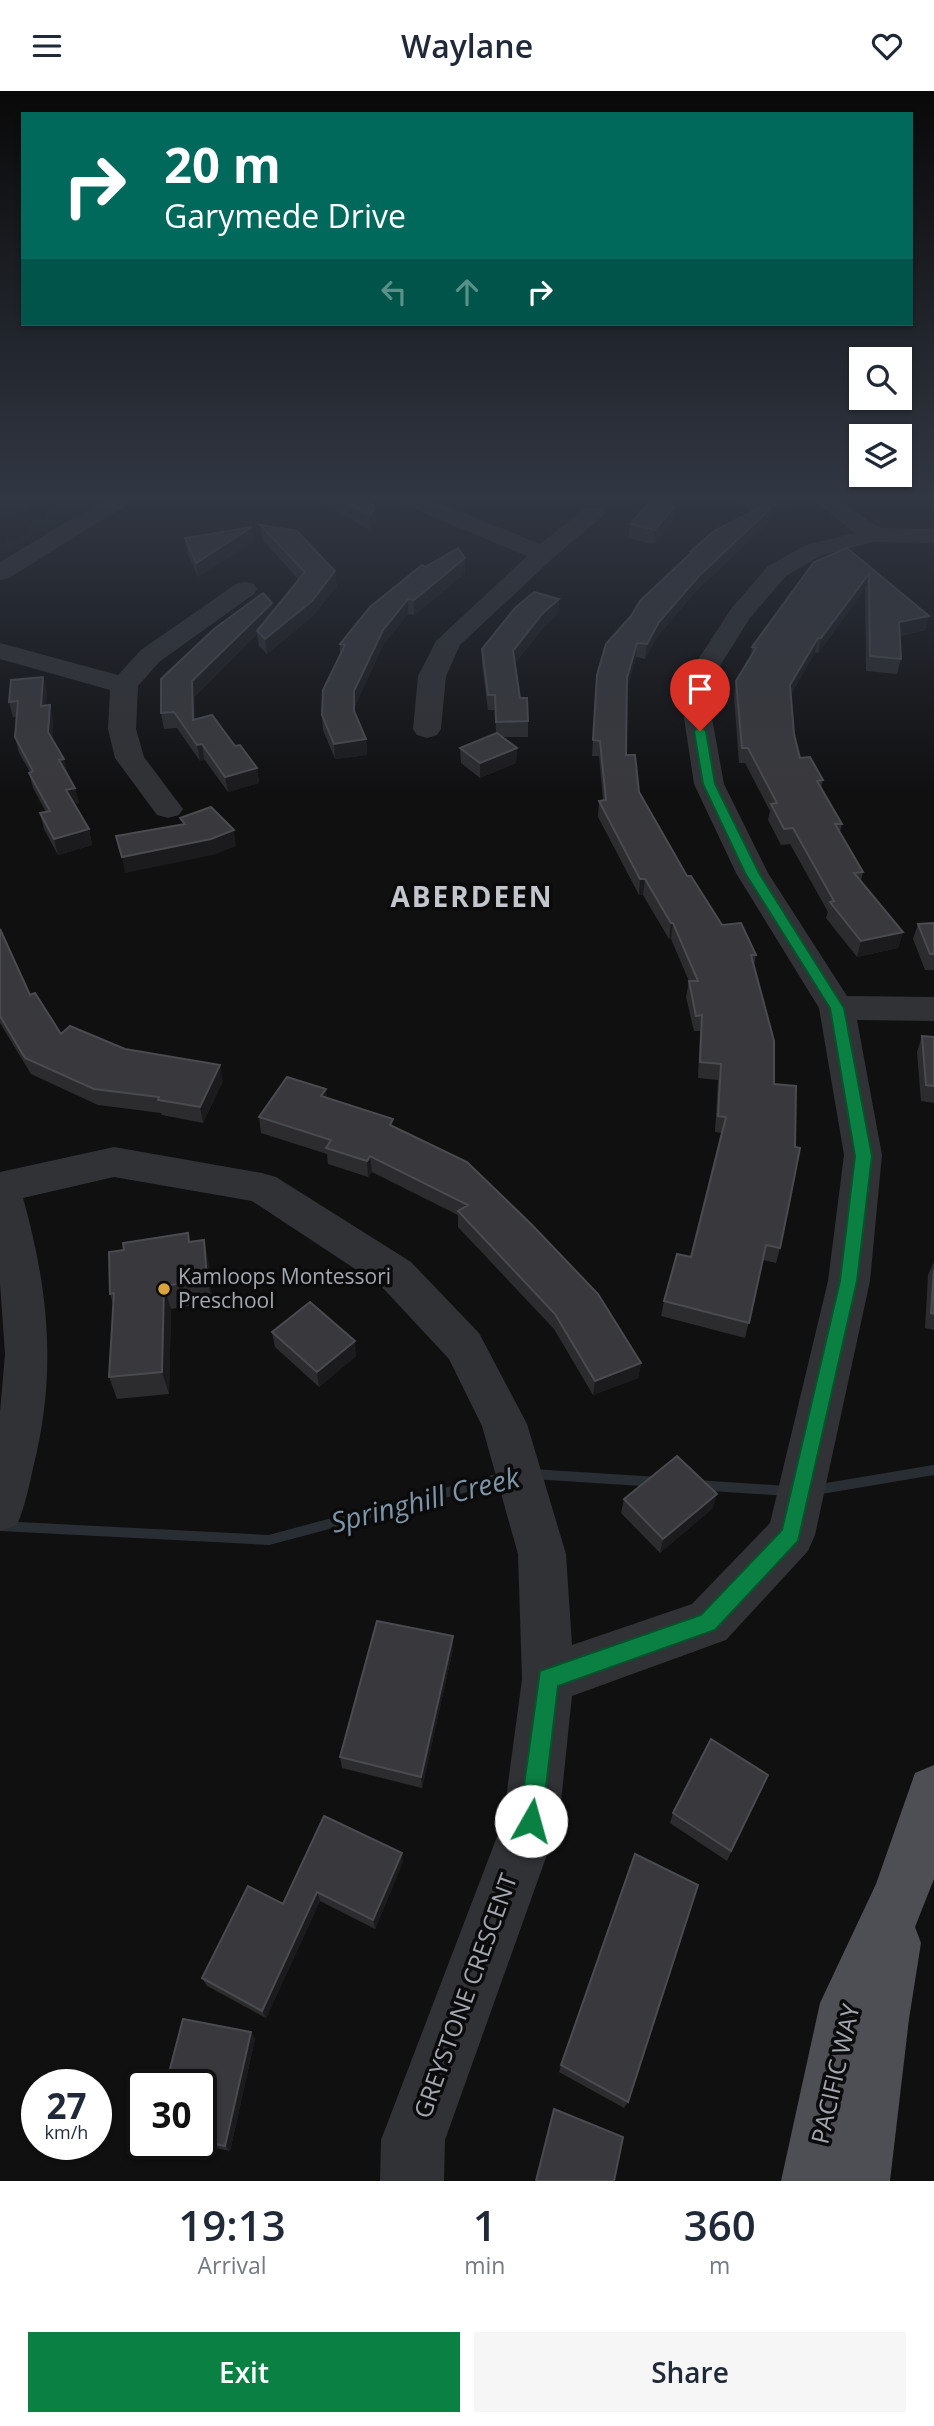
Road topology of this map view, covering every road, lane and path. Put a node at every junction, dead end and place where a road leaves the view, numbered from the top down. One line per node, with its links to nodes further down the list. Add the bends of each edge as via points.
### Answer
1 (234, 597): 5 (street, via 150,656)
2 (497, 597): 6 (street, via 449,641 432,676)
3 (755, 597): 8 (street, via 708,664 698,718 709,784 752,873)
4 (0, 651): 5 (street)
5 (124, 685): 7 (street, via 122,729 130,758)
6 (427, 729)
7 (168, 809)
8 (837, 1008): 9 (street); 12 (street, via 863,1156 849,1281 791,1535 708,1623)
9 (934, 1009)
10 (0, 1187): 11 (street, via 26,1315 23,1409); 12 (street, GREYSTONE CRESCENT, via 114,1162 262,1188 396,1274 464,1346 504,1424 542,1554)
11 (0, 1509)
12 (548, 1679): 15 (street, GREYSTONE CRESCENT, via 531,1821 414,2140)
13 (934, 1792): 14 (main road, PACIFIC WAY)
14 (901, 1893): 16 (main road, PACIFIC WAY, via 850,2003); 17 (main road, PACIFIC WAY)
15 (412, 2181)
16 (813, 2181)
17 (858, 2181)

